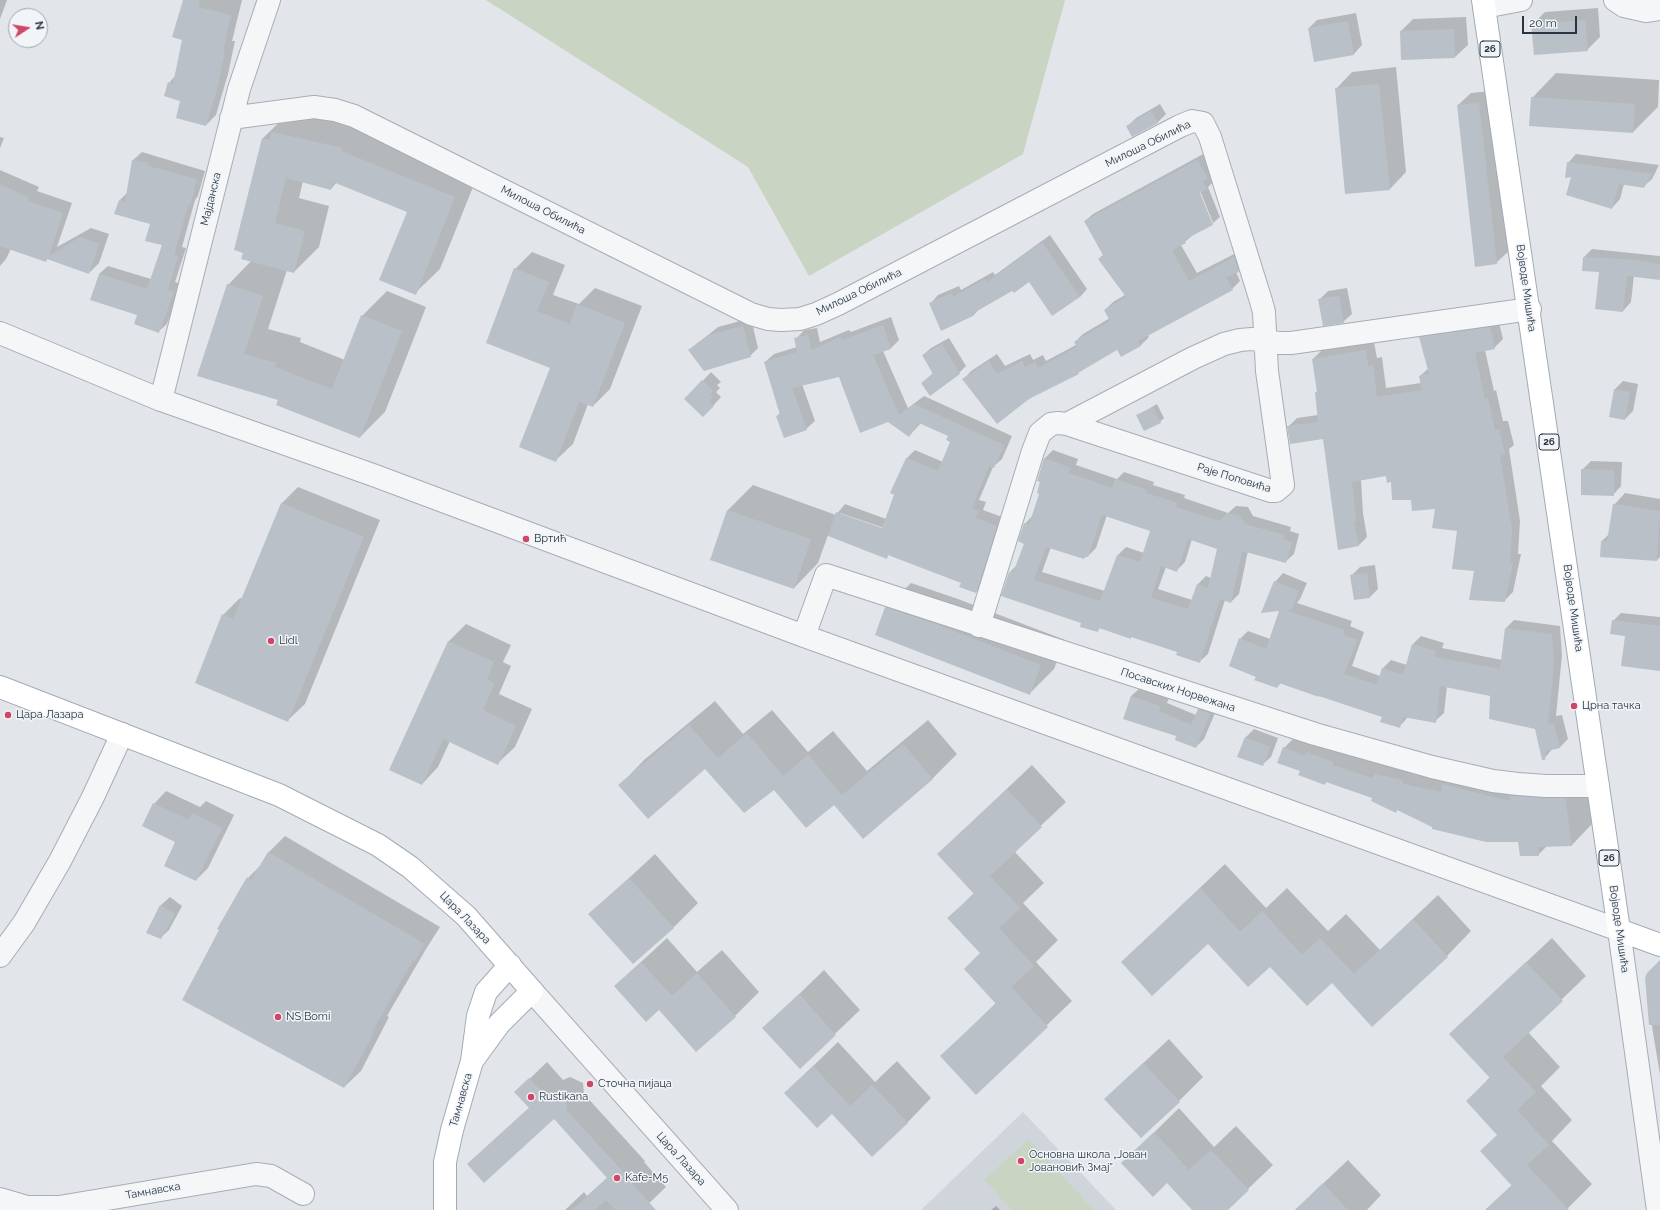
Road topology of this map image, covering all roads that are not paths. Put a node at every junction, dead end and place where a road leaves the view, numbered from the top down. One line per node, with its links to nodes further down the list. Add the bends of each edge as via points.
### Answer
1 (269, 0): 6 (street, Мајданска, via 250,50)
2 (1521, 0): 4 (street, Војводе Мишића)
3 (1615, 0): 5 (street, via 1624,6 1646,11)
4 (1484, 4): 7 (main road, Војводе Мишића / 26)
5 (1660, 9)
6 (231, 118): 9 (street, Милоша Обилића, via 314,107 354,116 751,314 781,320 816,314 838,304 1192,121 1203,123 1210,137 1261,301); 10 (street, Мајданска)
7 (1530, 309): 9 (street, Раје Поповића, via 1291,343); 16 (main road, Војводе Мишића / 26)
8 (0, 333): 10 (street)
9 (1265, 340): 11 (street, Раје Поповића, via 1240,340 1224,344 1192,358); 11 (street, Раје Поповића, via 1283,480 1283,485 1276,491)
10 (161, 400): 13 (street, via 373,475)
11 (1067, 424): 12 (street, Раје Поповића, via 1051,424 1040,433)
12 (979, 626): 13 (street, Посавских Норвежана, via 826,576); 16 (street, Посавских Норвежана, via 1316,734 1432,767 1518,784)
13 (804, 636): 17 (street)
14 (0, 687): 15 (main road, Цара Лазара)
15 (122, 734): 19 (street, via 60,861 24,923); 20 (main road, Цара Лазара, via 279,795 378,845 439,891 466,916)
16 (1598, 786): 17 (main road, Војводе Мишића / 26)
17 (1619, 930): 18 (main road); 27 (street, Војводе Мишића)
18 (1660, 945)
19 (0, 956)
20 (510, 965): 21 (main road, Цара Лазара); 22 (main road, via 491,986 481,1005)
21 (532, 991): 22 (main road, via 500,1024); 26 (street, Цара Лазара)
22 (472, 1061): 25 (main road, Тамнавска, via 445,1162)
23 (303, 1194): 24 (street, Тамнавска, via 271,1176 256,1174 59,1207 27,1207)
24 (0, 1199)
25 (444, 1210)
26 (727, 1210)
27 (1658, 1210)

